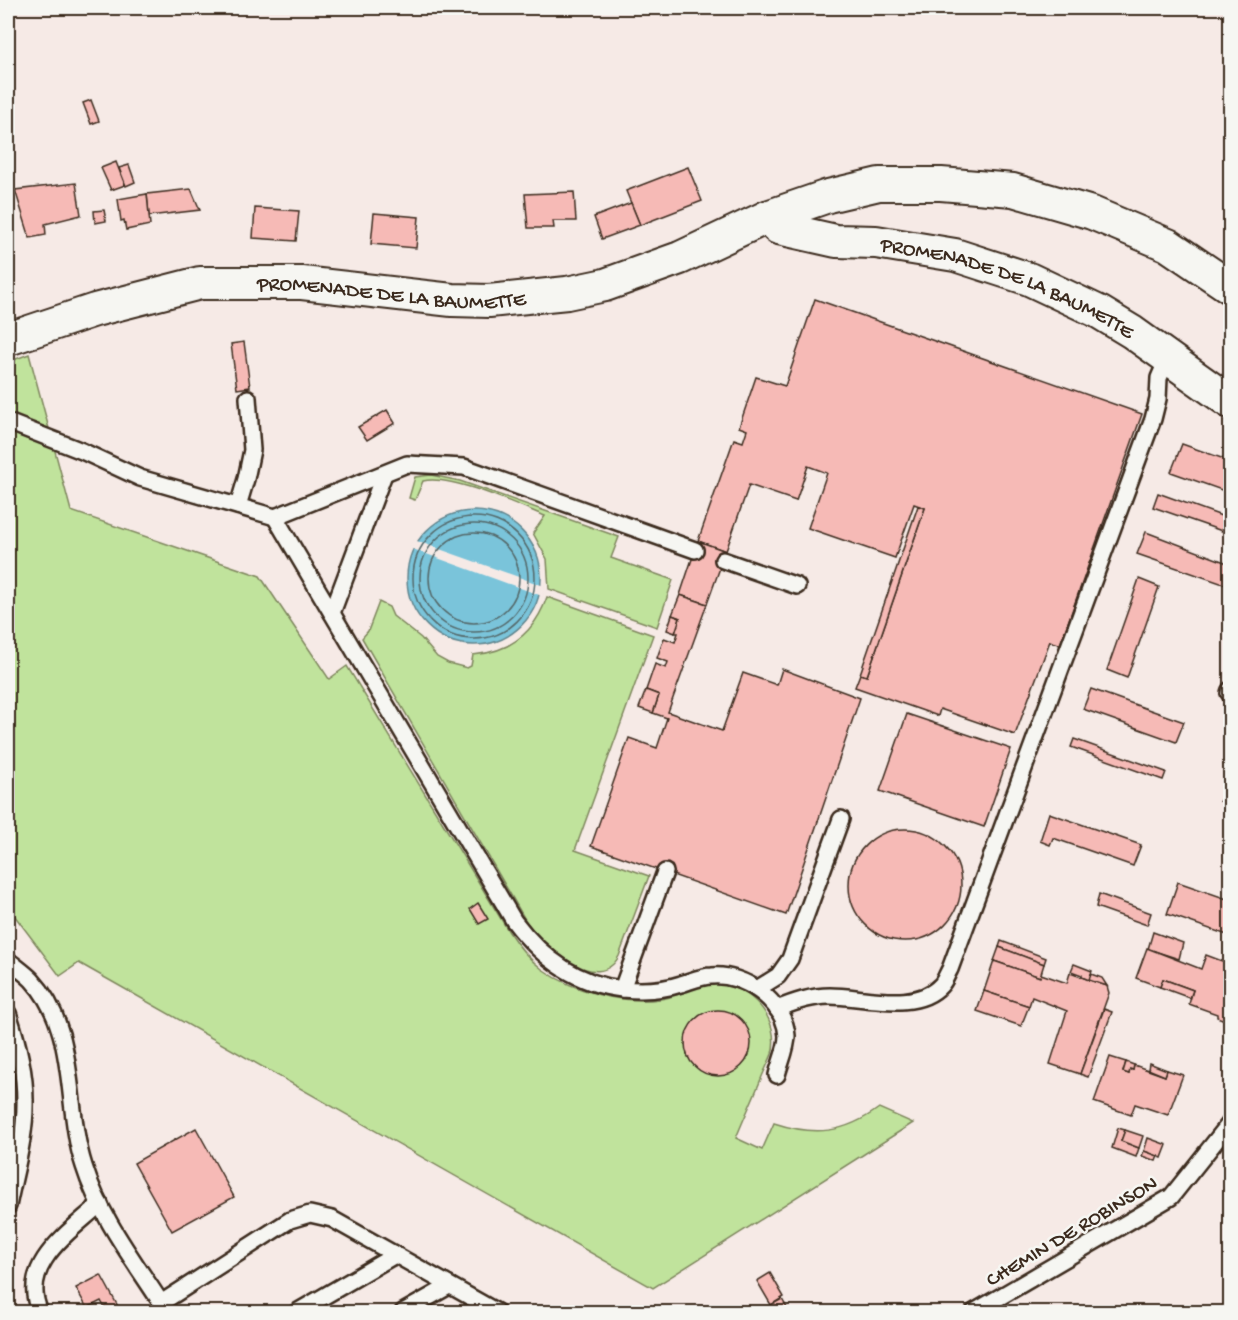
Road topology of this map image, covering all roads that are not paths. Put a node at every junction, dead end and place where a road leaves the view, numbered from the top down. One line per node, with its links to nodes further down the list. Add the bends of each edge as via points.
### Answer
1 (818, 200): 2 (street, PROMENADE DE LA BAUMETTE); 3 (street, via 823,223); 4 (street, PROMENADE DE LA BAUMETTE, via 879,184 1013,190 1092,213 1168,245)
2 (767, 217): 3 (street, PROMENADE DE LA BAUMETTE, via 778,228); 5 (street, PROMENADE DE LA BAUMETTE, via 680,258 605,285 567,293 489,301 452,300 302,283 200,283 95,310)
3 (837, 241): 6 (street, PROMENADE DE LA BAUMETTE, via 916,247 1029,279 1099,312)
4 (1230, 287)
5 (8, 339)
6 (1168, 357): 8 (street, PROMENADE DE LA BAUMETTE); 22 (lane, via 1159,378 1149,430 942,984 909,1001 829,996 809,998)
7 (248, 398): 11 (lane, via 252,450)
8 (1230, 402)
9 (8, 422): 11 (lane, via 140,478)
10 (384, 474): 12 (lane); 13 (lane, via 407,465 464,467); 16 (lane)
11 (238, 506): 12 (lane)
12 (275, 517): 16 (lane)
13 (695, 549)
14 (723, 560): 15 (lane)
15 (797, 586)
16 (332, 613): 20 (lane, via 528,940 563,969 603,986)
17 (841, 819): 21 (lane, via 790,959 778,976)
18 (665, 872): 20 (lane)
19 (8, 960): 26 (lane, via 32,981 58,1028 70,1079 78,1146)
20 (622, 989): 21 (lane, via 663,988 712,975 729,977)
21 (757, 989): 22 (lane)
22 (777, 1010): 24 (lane, via 787,1035)
23 (8, 1013): 27 (lane, via 21,1060 26,1100)
24 (777, 1075)
25 (1230, 1124): 35 (lane, CHEMIN DE ROBINSON, via 1171,1197)
26 (100, 1204): 30 (lane); 31 (lane, via 48,1252 40,1265 35,1278)
27 (8, 1206)
28 (395, 1255): 29 (lane); 30 (lane, via 332,1219 300,1216); 32 (lane)
29 (449, 1286): 33 (lane); 34 (lane)
30 (164, 1308)
31 (40, 1312)
32 (297, 1312)
33 (403, 1312)
34 (496, 1312)
35 (974, 1312)

